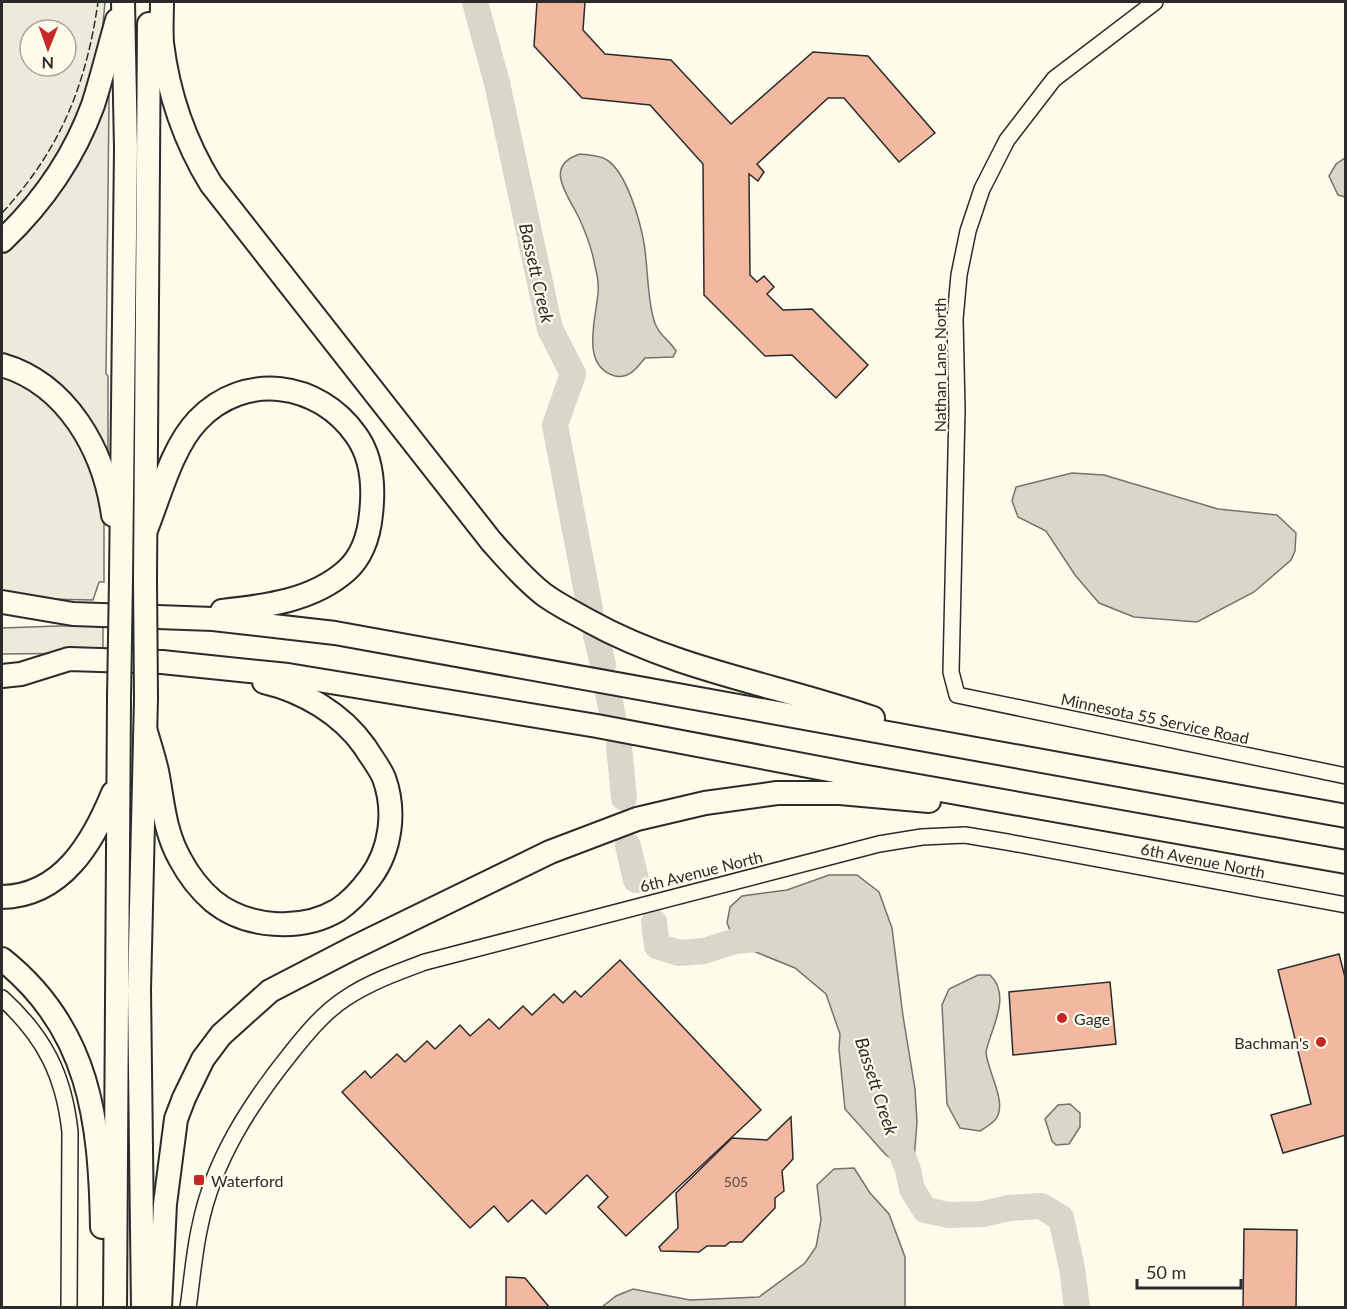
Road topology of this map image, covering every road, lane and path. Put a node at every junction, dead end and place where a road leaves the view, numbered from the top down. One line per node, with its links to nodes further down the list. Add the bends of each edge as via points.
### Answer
1 (122, 2): 5 (highway, via 99,87 78,140 44,195); 8 (highway, via 126,160)
2 (148, 2): 7 (highway)
3 (162, 2): 19 (highway, via 162,44 178,114 211,184 509,561 563,607 637,645 692,665 829,703)
4 (1155, 2): 17 (street, Nathan Lane North, via 1054,79 1007,140 982,189 968,231 955,319 951,672)
5 (2, 241)
6 (2, 365): 8 (highway, via 40,382 62,401 81,426 105,481)
7 (146, 530): 11 (highway, via 191,428 201,417 252,389 303,393 331,409 357,436 372,478 365,540 355,561 341,575 288,601); 18 (highway, bridge)
8 (121, 568): 21 (highway, bridge)
9 (2, 602): 10 (highway)
10 (73, 614): 11 (highway); 12 (highway)
11 (163, 616): 19 (highway, via 335,633)
12 (2, 617)
13 (69, 659): 14 (highway); 15 (highway); 16 (highway)
14 (2, 663)
15 (195, 664): 18 (highway, via 270,683 303,697 331,712 358,737 384,778 390,816 385,850 372,874 339,909 306,923 260,922 224,909 206,894 180,860 168,835); 22 (highway, via 432,697)
16 (2, 676)
17 (957, 695): 20 (street, Minnesota 55 Service Road)
18 (146, 732): 32 (highway, via 139,990)
19 (933, 740): 23 (highway)
20 (1346, 776)
21 (117, 783): 25 (highway, via 100,825 75,862 45,886); 31 (highway)
22 (1046, 808): 24 (highway); 33 (highway, via 804,792 753,796 655,814 550,852 270,991 221,1035 203,1059 176,1119 165,1204)
23 (1346, 816)
24 (1346, 862)
25 (2, 897)
26 (1346, 905): 34 (street, 6th Avenue North, via 965,835 922,837 879,844 425,962 345,998 309,1030 252,1105 212,1184 200,1226)
27 (2, 959): 30 (highway, via 46,1003 70,1041 83,1074 95,1133)
28 (2, 998): 29 (street, via 40,1040 68,1106)
29 (69, 1308)
30 (103, 1308)
31 (115, 1308)
32 (143, 1308)
33 (160, 1308)
34 (188, 1308)

